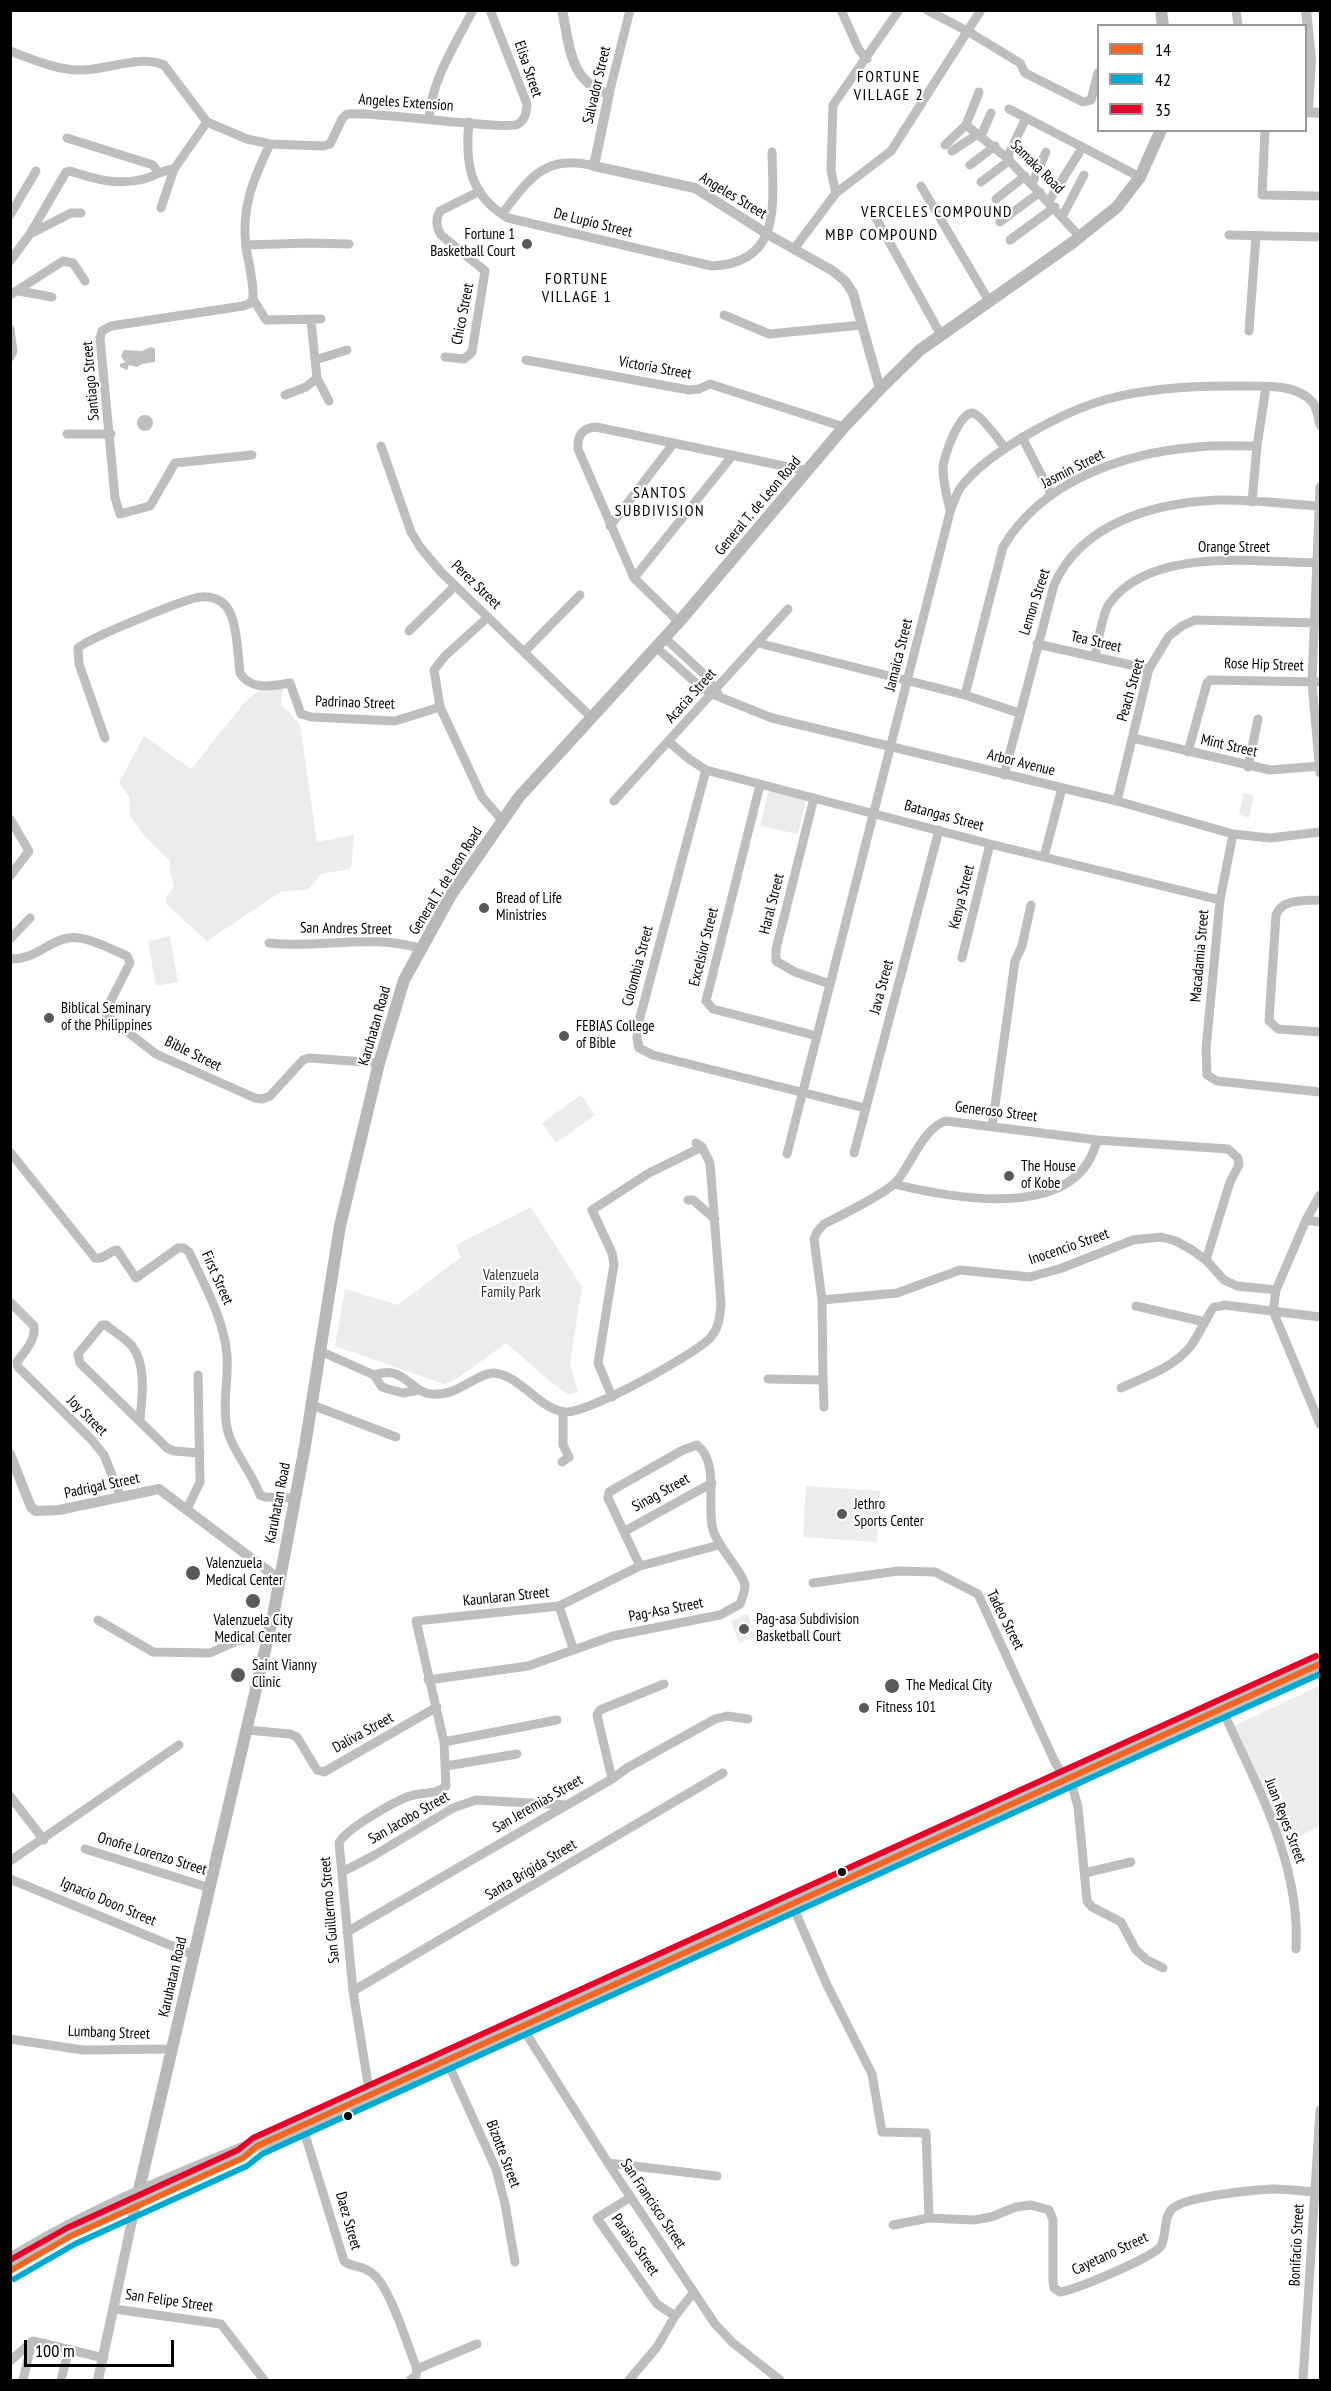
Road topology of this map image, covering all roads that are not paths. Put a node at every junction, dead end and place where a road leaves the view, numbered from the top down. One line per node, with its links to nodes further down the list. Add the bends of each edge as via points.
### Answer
1 (473, 10): 21 (street, via 433,93)
2 (490, 10): 24 (street, Elisa Street, via 523,90 526,115 512,126)
3 (562, 10): 16 (street, via 579,74 585,83)
4 (630, 10): 16 (street, Salvador Street)
5 (841, 10): 12 (street)
6 (899, 10): 12 (street)
7 (927, 10): 10 (street)
8 (981, 10): 10 (street)
9 (1306, 10): 13 (street)
10 (969, 32): 14 (street, via 1020,63 1025,73 1083,102 1091,100); 48 (street, via 891,151)
11 (10, 51): 23 (street, via 77,70 135,62 159,63)
12 (867, 59): 48 (street, via 833,105 831,171)
13 (1316, 59): 18 (street)
14 (1097, 77)
15 (979, 92): 25 (street)
16 (609, 94): 37 (street, Salvador Street)
17 (1009, 109): 22 (street)
18 (1307, 112): 19 (street)
19 (1320, 112)
20 (991, 113): 28 (street)
21 (429, 118): 24 (street, Angeles Extension); 30 (street, Angeles Extension, via 347,114 326,146)
22 (1026, 118): 35 (street); 42 (street)
23 (207, 122): 30 (street, Angeles Extension); 38 (street)
24 (470, 122): 46 (street, De Lupio Street, via 468,166)
25 (966, 125): 28 (street, Samaka Road); 28 (street, via 948,148)
26 (1160, 132): 42 (main road, General T. de Leon Road)
27 (1264, 132): 49 (street, via 1262,195)
28 (980, 135): 31 (street, Samaka Road)
29 (68, 138): 40 (street, via 153,165)
30 (270, 144): 67 (street, via 248,197)
31 (995, 146): 35 (street, Samaka Road); 36 (street)
32 (772, 152): 60 (street)
33 (1046, 152): 43 (street)
34 (1079, 153): 51 (street)
35 (1008, 159): 43 (street, Samaka Road); 44 (street)
36 (970, 165)
37 (594, 166): 55 (street, Angeles Street, via 580,162 546,166 527,182); 60 (street, Angeles Street, via 695,188)
38 (174, 169): 40 (street); 52 (street)
39 (36, 171): 56 (street)
40 (158, 172): 59 (street, via 145,179 116,182 66,172)
41 (1084, 175): 57 (street)
42 (1140, 177): 63 (main road, General T. de Leon Road, via 1117,207)
43 (1029, 180): 47 (street, Samaka Road); 50 (street)
44 (981, 182)
45 (921, 186): 74 (street)
46 (480, 191): 55 (street, De Lupio Street); 82 (street, Chico Street, via 440,211 436,217 441,235 485,271 472,352 464,359)
47 (1040, 192): 51 (street, Samaka Road); 58 (street)
48 (836, 193): 68 (street)
49 (1320, 196)
50 (996, 199)
51 (1052, 204): 57 (street, Samaka Road); 65 (street)
52 (161, 208)
53 (872, 211): 79 (street)
54 (81, 213): 59 (street, via 71,213)
55 (502, 214): 60 (street, De Lupio Street, via 712,266 738,263)
56 (10, 215)
57 (1063, 215): 63 (street, Samaka Road)
58 (1000, 222)
59 (30, 234): 69 (street)
60 (768, 235): 68 (street, Angeles Street)
61 (1229, 235): 62 (street)
62 (1256, 236): 64 (street); 78 (street)
63 (1080, 237): 74 (main road, General T. de Leon Road)
64 (1320, 237)
65 (1010, 240)
66 (350, 244): 67 (street)
67 (246, 245): 73 (street)
68 (794, 249): 76 (street, Angeles Street, via 845,281 853,292)
69 (10, 261)
70 (85, 282): 71 (street, via 73,263 63,261)
71 (15, 293): 72 (street)
72 (52, 297)
73 (253, 299): 83 (street, via 266,320 316,320); 93 (street, Santiago Street, via 243,306 106,327 100,338)
74 (989, 301): 79 (main road, General T. de Leon Road)
75 (724, 315): 76 (street, via 769,334)
76 (862, 325): 87 (street, Angeles Street)
77 (10, 329): 81 (street)
78 (1249, 331)
79 (941, 334): 87 (main road, General T. de Leon Road)
80 (347, 350): 83 (street)
81 (11, 357)
82 (445, 357)
83 (315, 360): 85 (street)
84 (526, 360): 91 (street, Victoria Street, via 688,390 710,384)
85 (317, 378): 88 (street); 89 (street)
86 (1266, 387): 90 (street, Jamaica Street, via 1297,391 1314,404); 94 (street, Jamaica Street, via 1185,386 1108,399); 97 (street)
87 (880, 389): 91 (main road, General T. de Leon Road)
88 (285, 395)
89 (329, 401)
90 (1320, 425)
91 (844, 427): 101 (main road, General T. de Leon Road)
92 (67, 434): 93 (street)
93 (111, 434): 99 (street, Santiago Street, via 115,498 120,514 150,506 175,463)
94 (1022, 437): 98 (street, Jamaica Street); 103 (street)
95 (673, 444): 100 (street); 107 (street); 107 (street, via 596,427 581,432 578,449)
96 (381, 446): 110 (street, Perez Street, via 411,532)
97 (1257, 446): 103 (street, Jasmin Street, via 1150,453 1101,468); 104 (street)
98 (1005, 448): 106 (street, Jamaica Street, via 959,489); 106 (street, via 979,416 966,415 944,459)
99 (252, 454)
100 (732, 456): 101 (street); 109 (street)
101 (808, 471): 114 (main road, General T. de Leon Road)
102 (1320, 487): 105 (street)
103 (1051, 494): 126 (street, Jasmin Street, via 1015,527 1003,547)
104 (1252, 502): 105 (street, Lemon Street); 118 (street, Lemon Street, via 1219,500 1159,508 1096,534 1062,567)
105 (1319, 506): 108 (street)
106 (950, 512): 123 (street, Jamaica Street)
107 (610, 526): 109 (street)
108 (1318, 563): 115 (street); 121 (street, Orange Street, via 1202,561 1179,564 1135,580 1108,605)
109 (634, 578): 114 (street)
110 (455, 586): 113 (street, Perez Street); 116 (street)
111 (580, 595): 120 (street)
112 (788, 609): 117 (street, Acacia Street)
113 (488, 617): 120 (street, Perez Street); 127 (street, via 434,670)
114 (679, 622): 119 (main road, General T. de Leon Road)
115 (1317, 623): 122 (street, Peach Street, via 1196,620 1168,636); 124 (street)
116 (409, 631)
117 (758, 643): 123 (street); 125 (street, Acacia Street)
118 (1036, 644): 121 (street, Tea Street); 128 (street, Lemon Street)
119 (665, 647): 125 (street, Arbor Avenue, via 706,676); 129 (main road, General T. de Leon Road)
120 (524, 652): 129 (street, Perez Street)
121 (1095, 657): 122 (street, Tea Street)
122 (1149, 669): 132 (street, Peach Street)
123 (908, 681): 126 (street); 134 (street, Jamaica Street)
124 (1316, 682): 135 (street, Rose Hip Street, via 1210,680); 136 (street)
125 (716, 694): 133 (street, Acacia Street); 134 (street, Arbor Avenue, via 772,718)
126 (965, 695): 128 (street)
127 (440, 707): 131 (street, Padrinao Street, via 395,721 301,714 290,683 257,686 244,680 232,615 222,602 201,597 184,600 78,648 78,664); 148 (street, via 482,797)
128 (1019, 713): 140 (street, Lemon Street)
129 (591, 717): 148 (main road, General T. de Leon Road)
130 (1258, 719): 137 (street)
131 (105, 738)
132 (1133, 738): 135 (street, Mint Street); 145 (street, Peach Street)
133 (669, 742): 138 (street, Batangas Street); 144 (street, Acacia Street)
134 (892, 745): 140 (street, Arbor Avenue); 146 (street, Jamaica Street)
135 (1188, 752): 137 (street, Mint Street)
136 (1320, 766): 137 (street, Mint Street, via 1270,770); 139 (street)
137 (1248, 767)
138 (706, 770): 141 (street, Batangas Street); 168 (street, Colombia Street, via 646,993 637,1038 639,1048 653,1055)
139 (1320, 773)
140 (1004, 775): 142 (street, Arbor Avenue)
141 (760, 785): 143 (street, Batangas Street); 166 (street, Excelsior Street, via 706,1001 713,1009)
142 (1062, 788): 145 (street, Arbor Avenue); 153 (street)
143 (814, 798): 146 (street, Batangas Street); 164 (street, Haral Street, via 776,961)
144 (614, 801)
145 (1117, 801): 151 (street, Arbor Avenue)
146 (875, 813): 149 (street, Batangas Street); 164 (street, Jamaica Street)
147 (10, 819): 154 (street, via 29,851)
148 (502, 820): 161 (main road, General T. de Leon Road, via 451,895)
149 (939, 830): 152 (street, Batangas Street); 170 (street, Java Street)
150 (1320, 832): 151 (street, Arbor Avenue, via 1270,838)
151 (1233, 834): 155 (street, Macadamia Street)
152 (990, 844): 153 (street, Batangas Street); 162 (street, Kenya Street)
153 (1044, 857): 155 (street, Batangas Street)
154 (10, 876)
155 (1220, 900): 169 (street, Macadamia Street, via 1206,1070 1211,1079)
156 (1320, 900): 165 (street, via 1285,903 1278,909 1269,1021 1278,1029)
157 (1031, 905): 171 (street, via 1015,961)
158 (30, 918): 159 (street)
159 (10, 939)
160 (269, 943): 161 (street, San Andres Street, via 366,942)
161 (422, 949): 167 (main road, Karuhatan Road, via 404,980)
162 (962, 958)
163 (10, 959): 167 (street, Bible Street, via 24,960 70,938 127,956 130,963 107,1008 107,1016 156,1054 255,1098 270,1096 309,1058)
164 (830, 984): 166 (street, Jamaica Street)
165 (1320, 1032)
166 (817, 1036): 168 (street, Jamaica Street)
167 (379, 1063): 190 (main road, Karuhatan Road, via 340,1226)
168 (802, 1092): 170 (street, Colombia Street); 175 (street, Jamaica Street)
169 (1320, 1092)
170 (865, 1108): 174 (street, Java Street)
171 (992, 1127): 172 (street, Generoso Street); 176 (street, Generoso Street, via 937,1123)
172 (1097, 1140): 176 (street, via 1084,1170 1070,1183 1045,1194 960,1197); 182 (street, Generoso Street, via 1228,1149 1234,1153 1239,1165)
173 (10, 1152): 210 (street, First Street, via 95,1258 117,1250 136,1278 178,1248 189,1252 225,1340 230,1437 261,1495)
174 (854, 1153)
175 (787, 1154)
176 (894, 1184): 184 (street, Generoso Street, via 824,1224 817,1232 815,1246)
177 (1320, 1195): 180 (street)
178 (688, 1200): 179 (street)
179 (715, 1219): 197 (street, via 722,1304 719,1324 696,1350); 197 (street, via 710,1163 699,1145 592,1210 614,1264 598,1363)
180 (1306, 1220): 181 (street); 183 (street)
181 (1320, 1222)
182 (1206, 1260): 183 (street, Inocencio Street, via 1224,1280 1238,1286); 184 (street, Inocencio Street, via 1176,1241 1146,1238 1030,1277 960,1269 897,1293)
183 (1276, 1290): 187 (street)
184 (822, 1300): 194 (street, Generoso Street)
185 (10, 1302): 209 (street, Joy Street, via 35,1331 17,1362 18,1367 92,1439 104,1455)
186 (1136, 1306): 189 (street)
187 (1273, 1311): 188 (street); 189 (street, via 1224,1305 1209,1312); 201 (street)
188 (1320, 1317)
189 (1205, 1322): 195 (street, via 1202,1331 1175,1361)
190 (320, 1351): 191 (street); 198 (main road, Karuhatan Road)
191 (374, 1374): 196 (street, via 383,1371 407,1378); 196 (street, via 382,1387 403,1393)
192 (198, 1375): 205 (street)
193 (768, 1379): 194 (street)
194 (824, 1380): 199 (street, Generoso Street)
195 (1121, 1388)
196 (419, 1390): 200 (street, via 428,1394 451,1392 491,1373 504,1375)
197 (612, 1397): 200 (street, via 580,1411)
198 (312, 1405): 204 (street); 210 (main road, Karuhatan Road)
199 (824, 1407)
200 (563, 1412): 207 (street, via 563,1445 569,1457)
201 (1318, 1412): 203 (street)
202 (140, 1420): 202 (street, via 80,1363 82,1349 102,1325 131,1344 135,1351 141,1366); 205 (street, via 167,1448)
203 (1320, 1424)
204 (396, 1437)
205 (200, 1453): 211 (street, via 200,1482)
206 (10, 1454): 209 (street, Padrigal Street, via 36,1511 59,1510)
207 (562, 1462)
208 (712, 1483): 212 (street, Sinag Street); 212 (street, Pag-Asa Street, via 702,1449 697,1445 683,1450 609,1492 608,1498); 213 (street, Pag-Asa Street, via 712,1528)
209 (120, 1496): 211 (street, Padrigal Street, via 159,1489)
210 (295, 1498): 215 (main road, Karuhatan Road)
211 (187, 1509): 215 (street, Padrigal Street)
212 (625, 1531): 214 (street)
213 (719, 1545): 214 (street, Kaunlaran Street); 220 (street, Pag-Asa Street, via 745,1587 740,1604 732,1611)
214 (640, 1566): 217 (street, Kaunlaran Street)
215 (279, 1579): 219 (main road, Karuhatan Road)
216 (813, 1582): 235 (street, Tadeo Street, via 898,1571 935,1572 978,1594 1054,1760)
217 (560, 1606): 220 (street); 222 (street, Kaunlaran Street, via 416,1621)
218 (98, 1620): 219 (street, via 153,1652 210,1653 237,1641)
219 (268, 1639): 228 (main road, Karuhatan Road)
220 (573, 1648): 222 (street, Pag-Asa Street, via 528,1666)
221 (1320, 1664): 225 (highway)
222 (428, 1680): 224 (street, San Guillermo Street)
223 (663, 1684): 234 (street, via 600,1710 597,1715)
224 (437, 1707): 228 (street, Daliva Street, via 324,1772 317,1770 300,1741 290,1734); 229 (street, San Guillermo Street)
225 (1222, 1709): 235 (highway); 248 (street, Juan Reyes Street, via 1288,1864)
226 (748, 1719): 234 (street, San Jeremias Street, via 715,1719)
227 (557, 1720): 229 (street)
228 (247, 1730): 245 (main road, Karuhatan Road)
229 (444, 1742): 232 (street, San Guillermo Street)
230 (179, 1745): 238 (street)
231 (518, 1754): 232 (street)
232 (446, 1766): 242 (street, San Guillermo Street, via 443,1789 404,1798 341,1837)
233 (723, 1773): 251 (street, Santa Brigida Street)
234 (612, 1779): 237 (street, San Jeremias Street)
235 (1067, 1779): 243 (street, Tadeo Street, via 1077,1807); 246 (highway)
236 (10, 1796): 238 (street)
237 (567, 1805): 242 (street, San Jacobo Street, via 476,1800 453,1808); 247 (street, San Jeremias Street)
238 (44, 1840): 240 (street)
239 (85, 1849): 245 (street, Onofre Lorenzo Street)
240 (10, 1861)
241 (1131, 1862): 243 (street)
242 (342, 1872): 247 (street, San Guillermo Street)
243 (1085, 1873): 250 (street, Tadeo Street, via 1090,1905 1121,1922 1136,1950)
244 (10, 1879): 249 (street, Ignacio Doon Street)
245 (210, 1888): 249 (main road, Karuhatan Road)
246 (792, 1904): 252 (highway); 264 (street, via 872,2074 882,2132 926,2133)
247 (347, 1932): 251 (street, San Guillermo Street)
248 (1296, 1949)
249 (194, 1955): 254 (main road, Karuhatan Road)
250 (1163, 1968)
251 (353, 1991): 256 (street, San Guillermo Street)
252 (522, 2028): 255 (highway); 259 (street, San Francisco Street)
253 (10, 2039): 254 (street, Lumbang Street, via 83,2050)
254 (171, 2049): 263 (main road, Karuhatan Road)
255 (447, 2061): 256 (highway); 268 (street, Bizotte Street, via 496,2169)
256 (370, 2096): 258 (highway)
257 (1320, 2110): 261 (street, Bonifacio Street)
258 (302, 2125): 263 (highway, via 257,2146 243,2158); 278 (street, Daez Street, via 344,2261 365,2268 381,2281)
259 (608, 2163): 260 (street); 262 (street, San Francisco Street)
260 (717, 2176)
261 (1315, 2192): 264 (street, Cayetano Street, via 1274,2189 1203,2198 1175,2206 1157,2250 1060,2292 1054,2288 1053,2220 1049,2210 1030,2205 974,2220); 266 (street, Bonifacio Street)
262 (631, 2197): 270 (street, San Francisco Street); 272 (street, Paraiso Street, via 597,2218 657,2304)
263 (136, 2201): 267 (highway, via 63,2229); 269 (highway); 271 (street)
264 (929, 2218): 265 (street, Cayetano Street)
265 (893, 2225)
266 (1316, 2246): 286 (street, Bonifacio Street)
267 (10, 2260)
268 (515, 2262)
269 (10, 2271)
270 (693, 2293): 272 (street); 285 (street, San Francisco Street, via 733,2343)
271 (114, 2309): 276 (street); 282 (street, San Felipe Street, via 221,2324)
272 (675, 2316): 284 (street, via 657,2347)
273 (33, 2341): 275 (street); 277 (street); 279 (street)
274 (477, 2344): 278 (street)
275 (69, 2349): 276 (street); 280 (street)
276 (104, 2358): 281 (street)
277 (10, 2361)
278 (417, 2369): 283 (street)
279 (23, 2380)
280 (61, 2380)
281 (98, 2380)
282 (264, 2380)
283 (410, 2380)
284 (628, 2380)
285 (780, 2380)
286 (1303, 2380)

